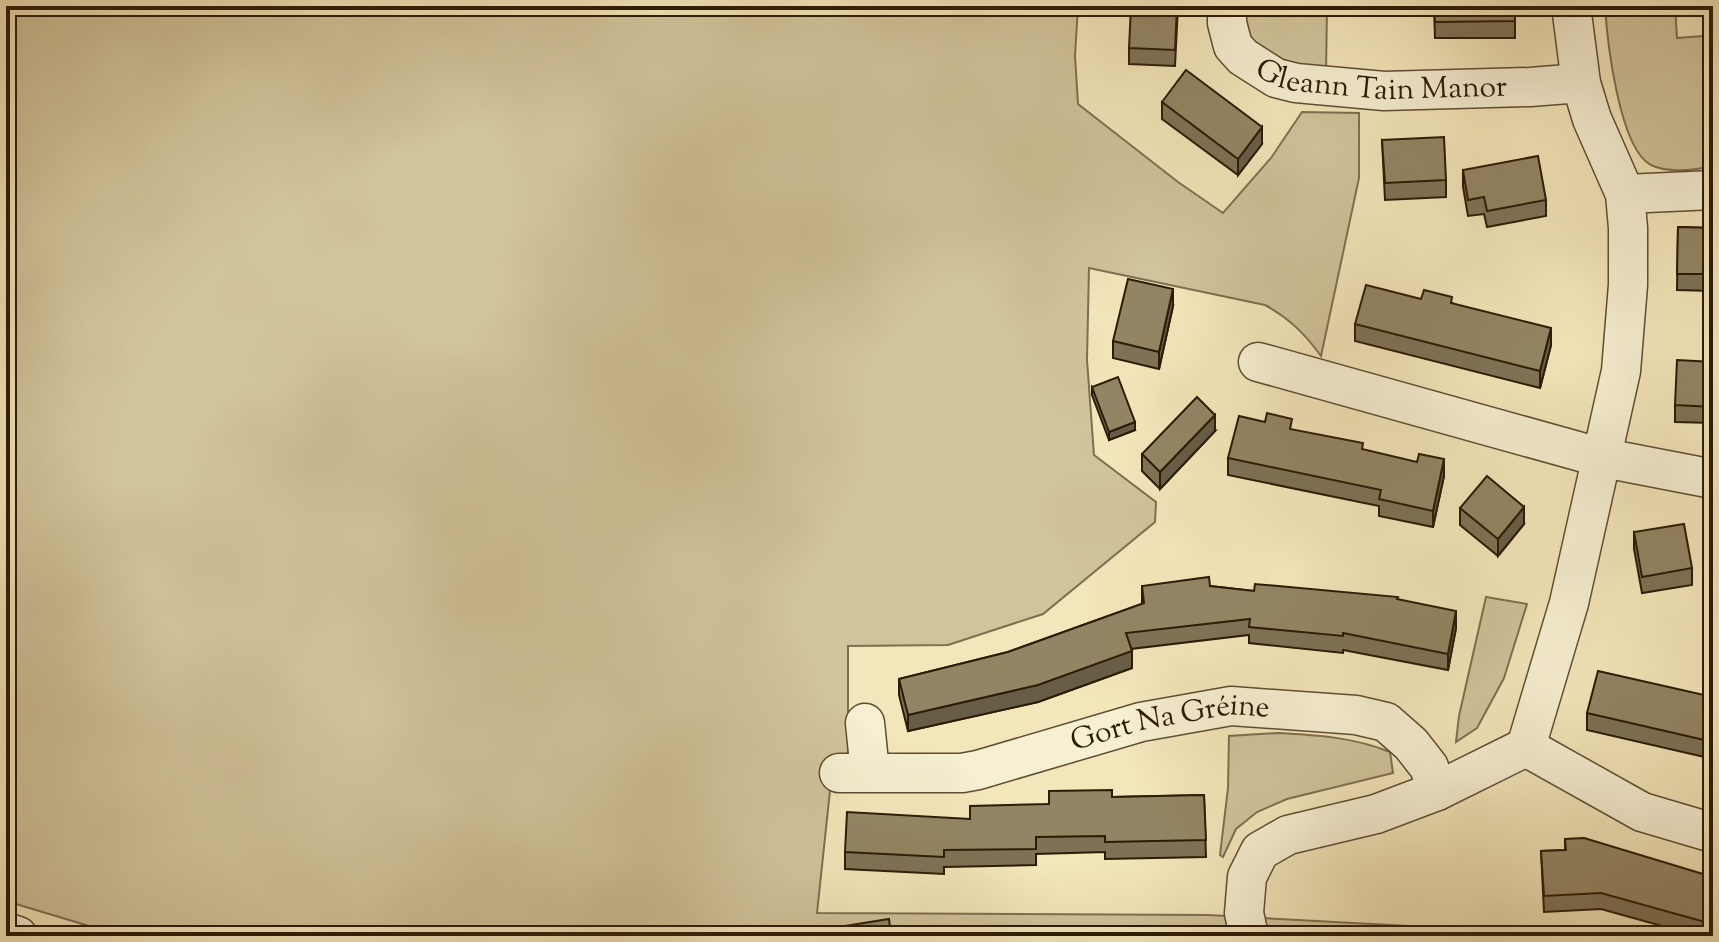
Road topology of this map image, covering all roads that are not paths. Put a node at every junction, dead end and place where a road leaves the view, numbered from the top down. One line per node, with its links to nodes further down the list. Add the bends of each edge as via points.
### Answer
1 (1227, 6): 3 (street, Gleann Tain Manor, via 1233,46 1257,68 1286,80 1384,91)
2 (1571, 6): 3 (street)
3 (1581, 83): 5 (street)
4 (1713, 190): 5 (street)
5 (1625, 194): 7 (street, via 1628,285 1621,371)
6 (1258, 362): 7 (street)
7 (1599, 457): 8 (street); 10 (street, via 1569,603)
8 (1713, 479)
9 (865, 723): 11 (street, Gort Na Gréine, via 854,772 962,773 1137,723 1231,706 1356,715 1386,722 1411,744 1429,767)
10 (1526, 747): 11 (street); 12 (street, via 1642,812)
11 (1437, 791): 15 (street, via 1376,814 1288,835 1260,851 1247,877 1244,913)
12 (1713, 833)
13 (6, 932): 14 (street)
14 (18, 936)
15 (1249, 936)

